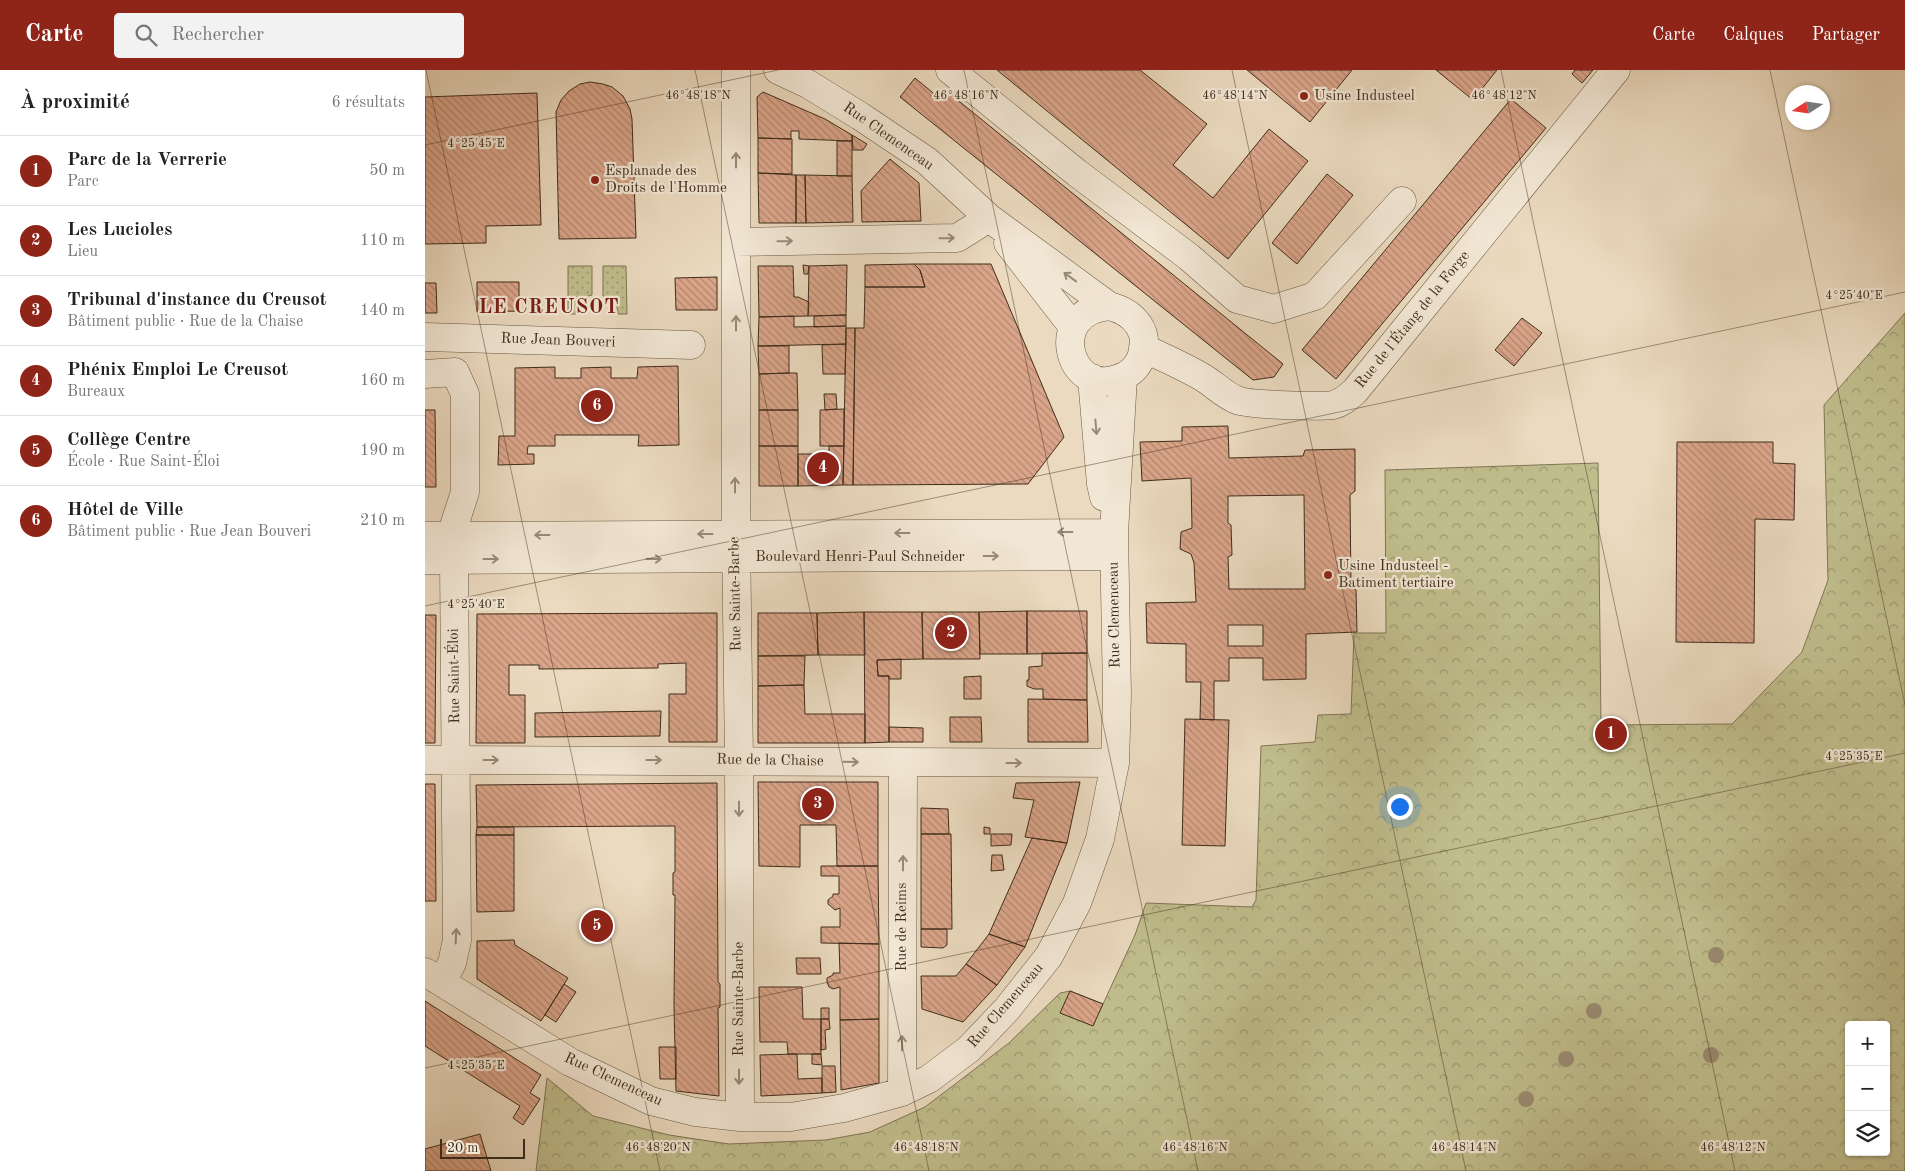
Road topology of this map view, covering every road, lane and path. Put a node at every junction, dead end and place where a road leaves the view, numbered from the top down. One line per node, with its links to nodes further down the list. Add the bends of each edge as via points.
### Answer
1 (736, 70): 7 (street, Rue Sainte-Barbe, one-way to 1)
2 (778, 70): 6 (street, Rue Clemenceau, via 808,84 927,161)
3 (951, 70): 5 (street, via 1077,173 1189,257 1237,299 1274,309 1315,296)
4 (1616, 70): 13 (street, Rue de l'Étang de la Forge, via 1343,402 1318,405 1238,401 1180,365)
5 (1402, 201)
6 (989, 218): 7 (street, one-way to 6, via 957,238); 8 (street, Rue Clemenceau, one-way to 6); 9 (street, Rue Clemenceau)
7 (736, 242): 20 (street, Rue Sainte-Barbe, one-way to 7)
8 (1109, 306): 9 (street, via 1088,311); 13 (street, Rue Clemenceau, via 1131,315 1143,336)
9 (1073, 327): 17 (street, via 1069,339 1074,362)
10 (425, 337): 11 (street, Rue Jean Bouveri)
11 (452, 337): 12 (street, Rue Jean Bouveri); 14 (street, Rue Saint-Éloi)
12 (691, 345)
13 (1143, 348): 16 (street, via 1140,360)
14 (455, 372): 15 (street); 21 (street, Rue Saint-Éloi, via 465,394 465,492 455,523)
15 (425, 374)
16 (1123, 377): 17 (street, via 1103,381); 19 (street, Rue Clemenceau)
17 (1092, 378): 19 (street, Rue Clemenceau, one-way to 19, via 1101,484)
18 (425, 536): 21 (street, Boulevard Henri-Paul Schneider)
19 (1114, 544): 20 (street, Boulevard Henri-Paul Schneider); 27 (street, Rue Clemenceau)
20 (736, 546): 21 (street, Boulevard Henri-Paul Schneider); 25 (street, Rue Sainte-Barbe)
21 (454, 548): 22 (street, Boulevard Henri-Paul Schneider); 24 (street, Rue Saint-Éloi)
22 (425, 560)
23 (425, 760): 24 (street, Rue de la Chaise)
24 (456, 760): 25 (street, Rue de la Chaise, one-way to 25); 28 (street, Rue Saint-Éloi, one-way to 24, via 452,963 457,940)
25 (739, 760): 26 (street, Rue de la Chaise, one-way to 26); 30 (street, Rue Sainte-Barbe, one-way to 30)
26 (903, 763): 27 (street, Rue de la Chaise, one-way to 27); 29 (street, Rue de Reims, one-way to 26)
27 (1115, 763): 29 (street, Rue Clemenceau, via 1100,839 1077,903 1049,956 1007,1009 969,1049 929,1079)
28 (433, 977): 30 (street, Rue Clemenceau, via 570,1062 651,1101 695,1112)
29 (903, 1092): 30 (street, Rue Clemenceau, via 845,1108 791,1117)
30 (739, 1117)

